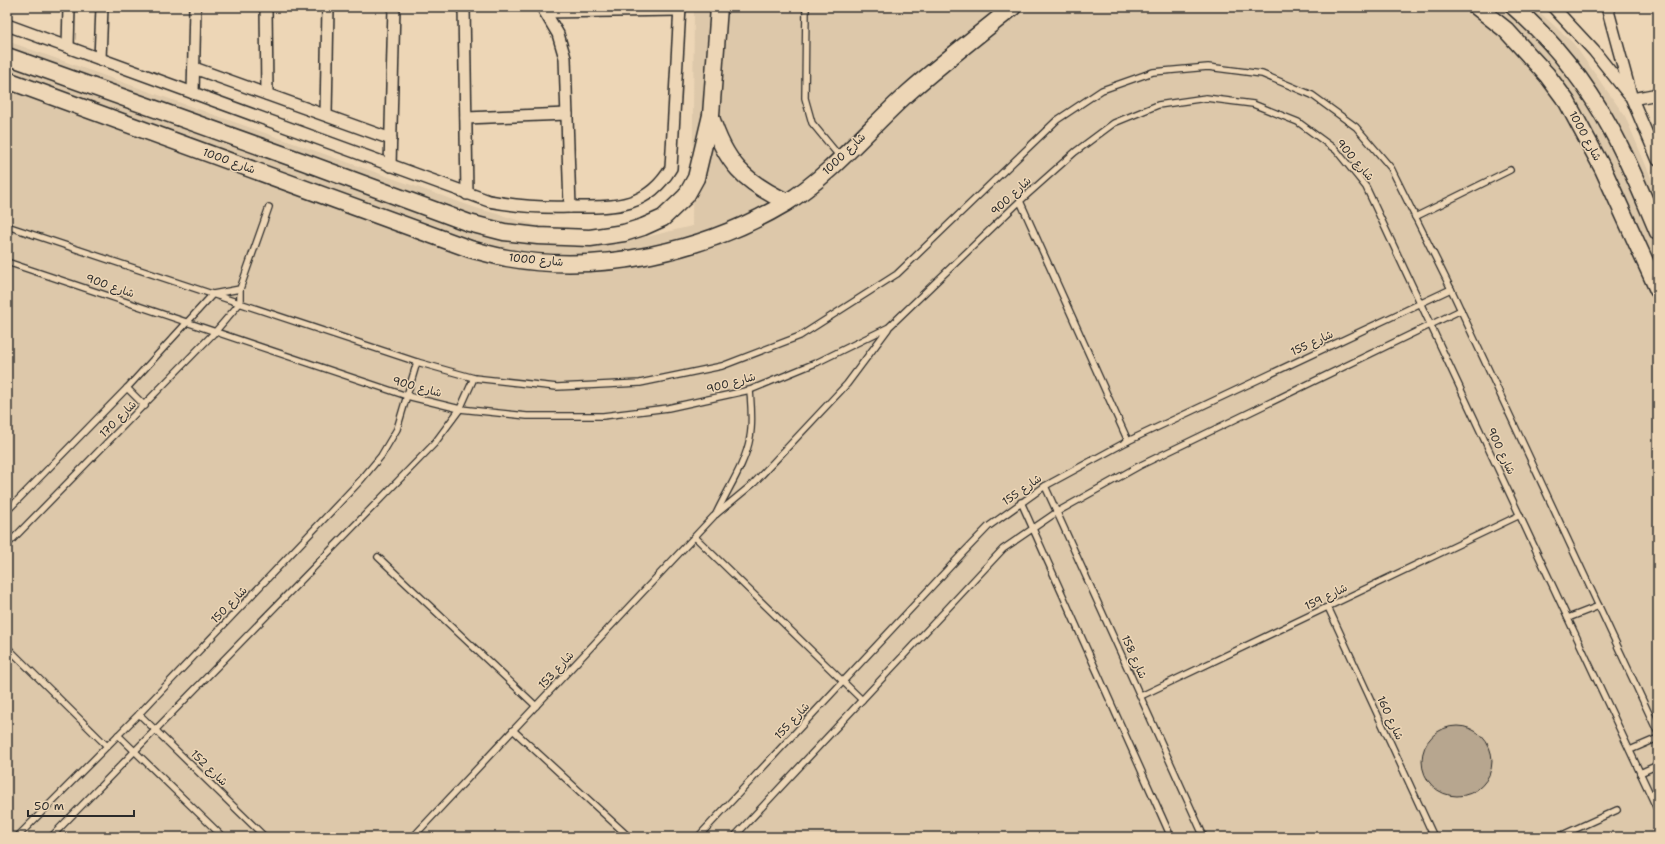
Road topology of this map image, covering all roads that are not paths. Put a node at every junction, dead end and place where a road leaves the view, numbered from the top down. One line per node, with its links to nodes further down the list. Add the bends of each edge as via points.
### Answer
1 (69, 7): 19 (street)
2 (102, 7): 21 (street)
3 (195, 7): 22 (street)
4 (266, 7): 25 (street)
5 (328, 7): 30 (street)
6 (394, 7): 32 (street)
7 (464, 7): 31 (street)
8 (719, 7): 29 (street)
9 (806, 7): 33 (lane, via 805,98 812,123)
10 (1013, 7): 17 (street, شارع 1000)
11 (1478, 7): 48 (street, شارع 1000, via 1506,30 1547,75 1567,102 1603,169)
12 (1514, 7): 44 (street, via 1564,58 1588,91 1629,164)
13 (1554, 7): 27 (street, via 1594,51)
14 (1607, 7): 27 (street)
15 (680, 8): 16 (street); 41 (street, via 671,168 663,182 631,202 606,207)
16 (545, 9): 28 (street, via 558,34 564,58)
17 (997, 12): 33 (street, شارع 1000)
18 (7, 25): 19 (street)
19 (68, 47): 21 (street)
20 (7, 56): 29 (street, via 469,223 504,232 538,236 590,238 624,233 663,218 686,196 696,178)
21 (100, 59): 24 (street)
22 (194, 68): 24 (street); 25 (street)
23 (7, 80): 39 (street, شارع 1000, via 470,249 507,258 580,263 619,260 663,252 698,243 745,225)
24 (193, 93): 35 (street)
25 (267, 94): 30 (street)
26 (1658, 94): 27 (street)
27 (1632, 99): 34 (street)
28 (567, 114): 31 (street); 41 (street)
29 (711, 115): 39 (street, via 718,138 741,173 765,192)
30 (326, 116): 32 (street)
31 (466, 118): 37 (street)
32 (391, 139): 35 (street)
33 (840, 158): 39 (street, شارع 1000, via 818,179)
34 (1658, 160)
35 (390, 166): 37 (street)
36 (1510, 170): 42 (lane)
37 (467, 194): 41 (street, via 489,201 533,208)
38 (1020, 201): 50 (lane, شارع 900, via 1075,152 1121,120 1158,105 1206,98 1253,104 1298,122 1336,150 1366,187); 55 (lane, شارع 900); 64 (lane)
39 (787, 202)
40 (269, 207): 46 (lane)
41 (570, 207)
42 (1415, 217): 47 (lane, شارع 900); 58 (lane, شارع 900, via 1386,162 1356,127 1312,95 1262,74 1208,67 1154,72 1102,90 1056,120 897,274 800,336 722,366 640,384 556,387)
43 (7, 226): 49 (lane, شارع 900)
44 (1658, 232)
45 (7, 262): 53 (lane, شارع 900)
46 (240, 288): 49 (lane); 51 (lane)
47 (1451, 289): 50 (lane, شارع 155); 52 (lane, شارع 900)
48 (1658, 290)
49 (213, 294): 51 (lane, شارع 900); 53 (lane, شارع 170)
50 (1421, 303): 54 (lane, شارع 900); 64 (lane, شارع 155)
51 (240, 304): 56 (lane, شارع 170); 57 (lane, شارع 900)
52 (1461, 310): 54 (lane); 75 (lane, شارع 900)
53 (187, 322): 56 (lane, شارع 900); 59 (lane, شارع 170)
54 (1431, 324): 68 (lane, via 1139,466); 69 (lane, شارع 900)
55 (889, 327): 60 (lane, شارع 900, via 818,362); 70 (lane, via 847,384 754,483)
56 (215, 332): 61 (lane, شارع 900); 62 (lane, شارع 170)
57 (417, 362): 58 (lane, شارع 900); 61 (lane, شارع 150)
58 (474, 378): 63 (lane)
59 (127, 388): 62 (lane); 67 (lane, شارع 170)
60 (750, 390): 63 (lane, شارع 900, via 668,408 603,416 527,416); 70 (lane, via 751,436 747,450)
61 (407, 396): 63 (lane, شارع 900); 83 (lane, شارع 150, via 397,428 381,456)
62 (145, 406): 73 (lane, شارع 170)
63 (460, 409): 84 (lane, via 434,444)
64 (1128, 441): 65 (lane, شارع 155)
65 (1045, 486): 66 (lane, شارع 155); 68 (lane, شارع 158)
66 (1021, 502): 71 (lane); 79 (lane, شارع 155, via 989,526)
67 (7, 511)
68 (1057, 512): 71 (lane); 80 (lane, شارع 158)
69 (1520, 515): 76 (lane, شارع 159); 77 (lane, شارع 900)
70 (714, 516): 72 (lane, شارع 153)
71 (1032, 528): 81 (lane, via 1003,549); 96 (lane)
72 (695, 537): 79 (lane); 82 (lane, شارع 153)
73 (7, 545)
74 (378, 557): 82 (lane)
75 (1599, 606): 77 (lane); 86 (lane, شارع 900)
76 (1328, 607): 80 (lane, شارع 159); 106 (lane, شارع 160)
77 (1568, 618): 91 (lane, شارع 900)
78 (7, 647): 89 (lane)
79 (843, 682): 81 (lane); 103 (lane, شارع 155)
80 (1141, 696): 105 (lane, شارع 158)
81 (862, 700): 104 (lane)
82 (536, 706): 85 (lane, شارع 153)
83 (139, 714): 84 (lane, شارع 152); 87 (lane, شارع 150)
84 (155, 730): 90 (lane); 100 (lane, شارع 152)
85 (513, 730): 101 (lane, شارع 153); 102 (lane)
86 (1658, 733)
87 (118, 735): 89 (lane, شارع 150); 90 (lane)
88 (1658, 738): 91 (lane)
89 (107, 746): 97 (lane, شارع 150)
90 (134, 750): 98 (lane); 99 (lane)
91 (1630, 750): 93 (lane, شارع 900)
92 (1658, 765): 93 (lane)
93 (1640, 773): 95 (lane, شارع 900)
94 (1617, 810): 107 (lane)
95 (1658, 811)
96 (1169, 836)
97 (17, 837)
98 (51, 837)
99 (223, 837)
100 (265, 837)
101 (413, 837)
102 (629, 837)
103 (698, 837)
104 (734, 837)
105 (1204, 837)
106 (1434, 837)
107 (1558, 837)

